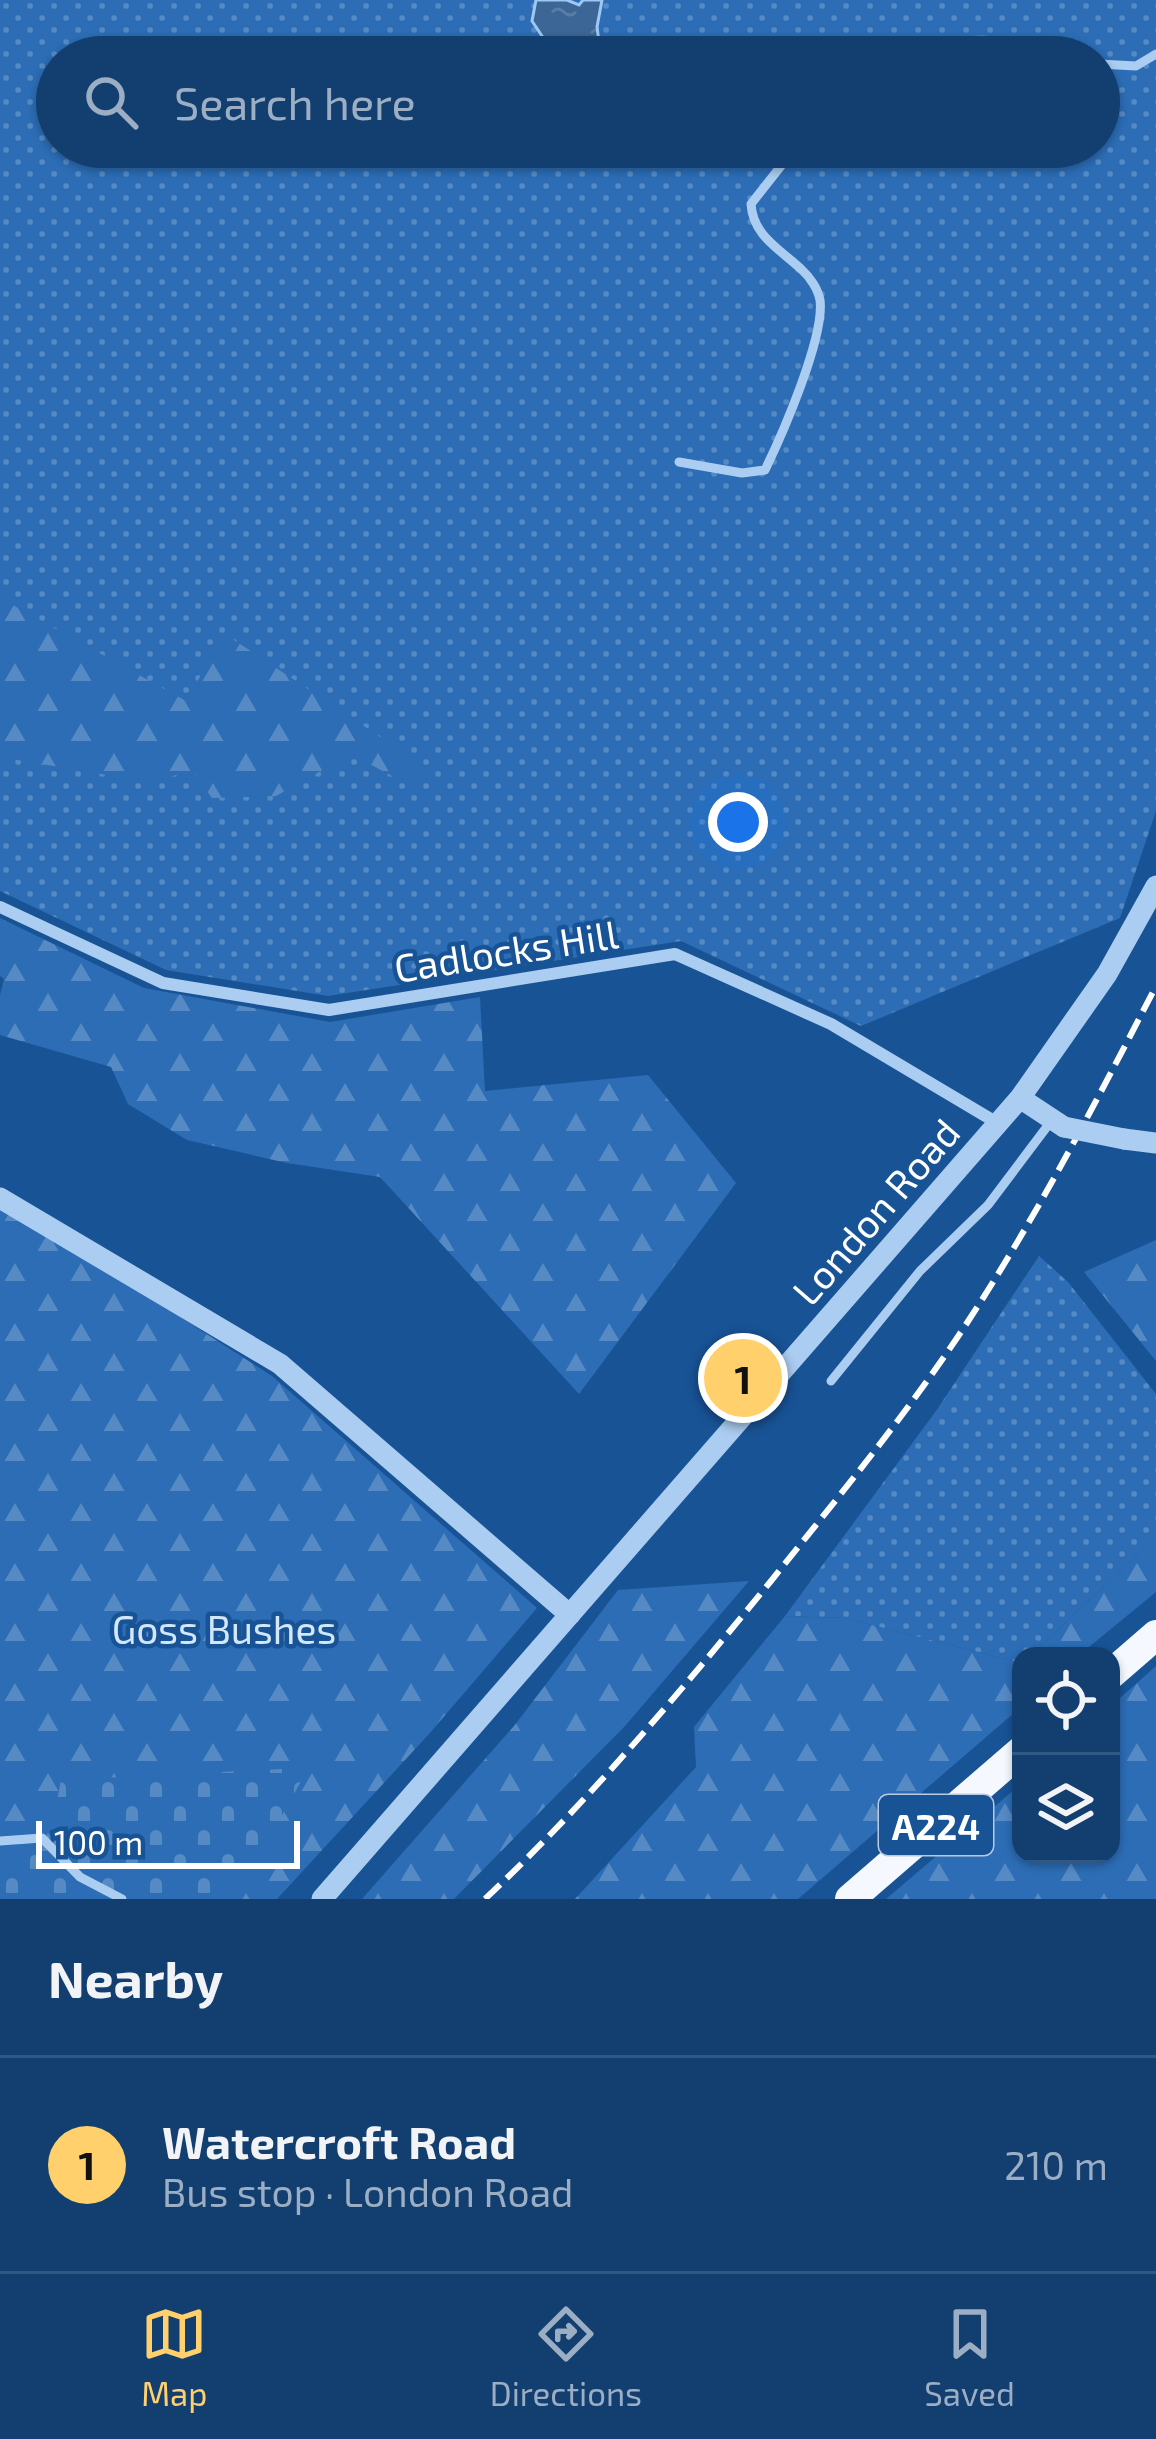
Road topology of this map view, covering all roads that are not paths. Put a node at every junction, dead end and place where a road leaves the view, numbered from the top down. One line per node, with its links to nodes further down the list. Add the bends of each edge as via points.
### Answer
1 (1156, 54): 2 (lane)
2 (1120, 65)
3 (780, 168): 4 (lane, via 752,204 752,217 819,294 813,346 765,470)
4 (679, 462)
5 (1156, 886): 7 (street, London Road, via 1108,974)
6 (0, 907): 9 (street, Cadlocks Hill, via 163,983 329,1010 675,954 831,1024)
7 (1020, 1098): 8 (street); 9 (street, London Road)
8 (1058, 1123): 10 (street, bridge); 12 (lane, via 920,1270)
9 (999, 1124): 13 (street, London Road)
10 (1156, 1143)
11 (0, 1198): 13 (street, via 280,1364)
12 (830, 1381)
13 (570, 1615): 19 (street, London Road)
14 (1156, 1635): 15 (main road)
15 (1120, 1666)
16 (1016, 1755): 20 (main road, A224)
17 (0, 1841): 18 (lane, via 42,1838 80,1877)
18 (122, 1899)
19 (322, 1899)
20 (850, 1899)

